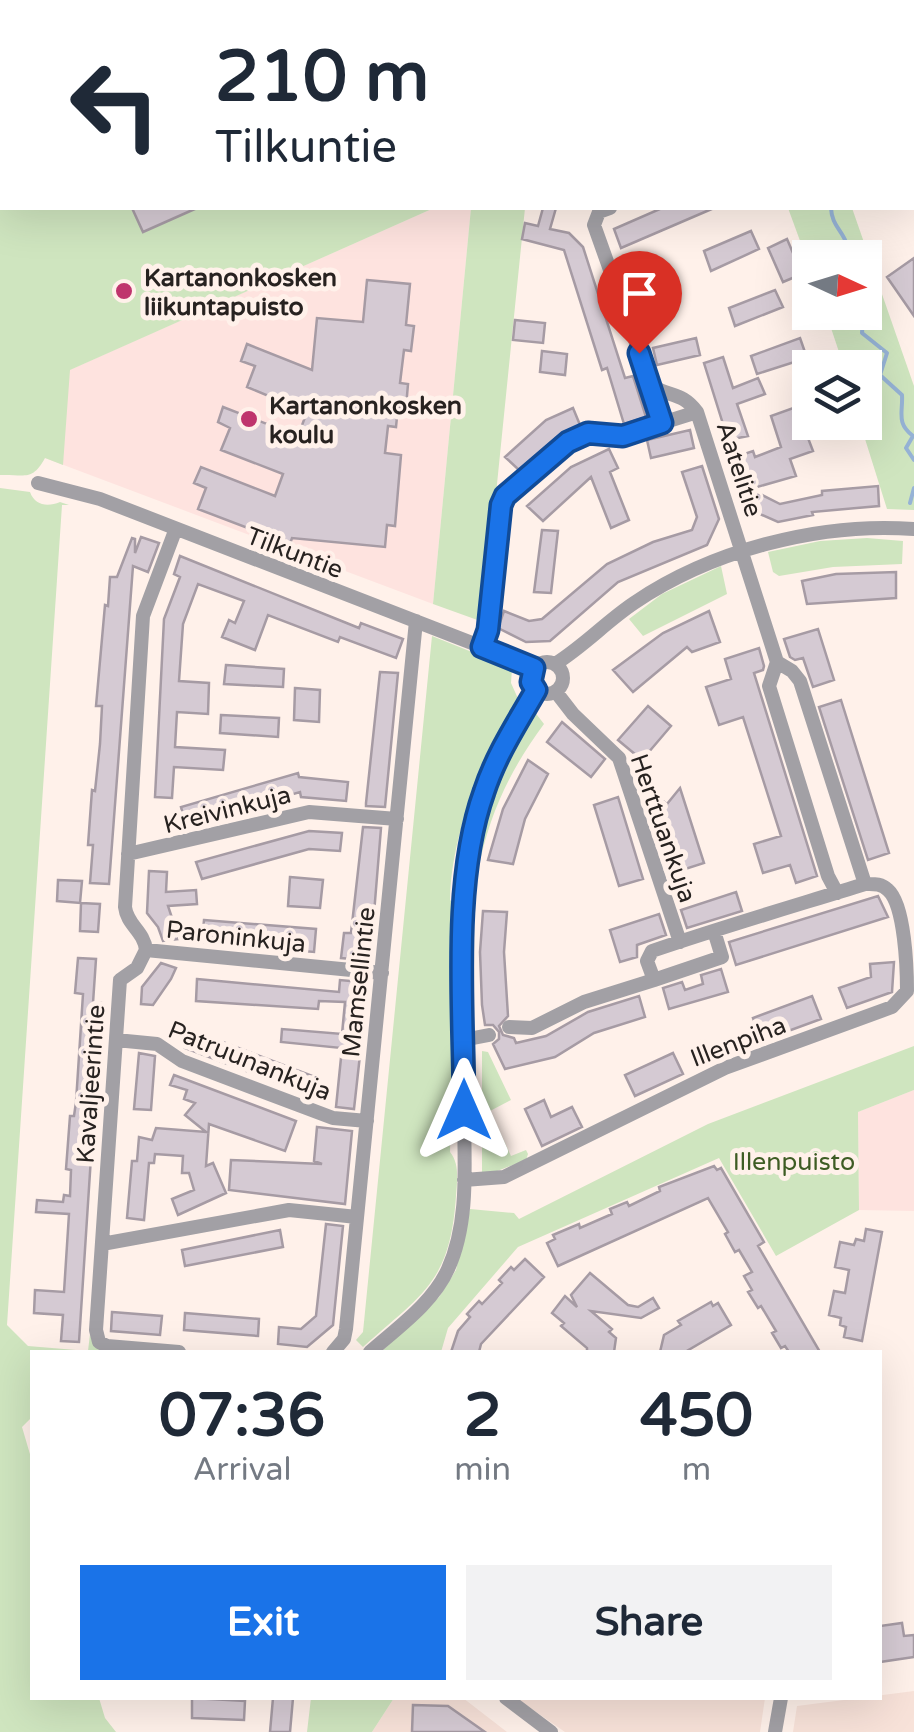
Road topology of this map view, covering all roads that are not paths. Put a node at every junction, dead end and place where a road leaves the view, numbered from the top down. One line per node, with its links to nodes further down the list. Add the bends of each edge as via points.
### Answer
1 (604, 210): 2 (street, via 594,225)
2 (650, 385): 3 (street, Aatelitie, via 682,395); 4 (street)
3 (698, 412): 4 (street); 8 (street, Aatelitie)
4 (662, 423): 10 (street, via 623,436 588,433 568,442 505,496)
5 (38, 483): 7 (street, Tilkuntie, via 100,499)
6 (914, 529): 8 (street, via 817,535)
7 (175, 531): 9 (street, Tilkuntie); 17 (street, via 143,616)
8 (743, 552): 11 (street); 12 (street, via 638,600)
9 (416, 621): 10 (street, Tilkuntie); 16 (street, Mamsellintie)
10 (482, 647): 13 (street, Tilkuntie)
11 (777, 662): 18 (street, via 800,682); 19 (street, via 769,686)
12 (555, 664): 13 (street); 15 (street, via 563,678)
13 (534, 668): 14 (street)
14 (536, 690): 15 (street); 28 (street, via 494,766 469,849)
15 (556, 692): 21 (street, Herttuankuja, via 618,758)
16 (397, 819): 17 (street, Kreivinkuja, via 309,812); 23 (street, Mamsellintie)
17 (128, 854): 22 (street, via 126,914)
18 (865, 884): 19 (street); 30 (street, Illenpiha, via 883,886 896,903 907,991 892,1007 725,1068 504,1177)
19 (837, 893): 20 (street)
20 (714, 931): 21 (street); 24 (street, via 722,957)
21 (680, 942): 24 (street, via 652,952 647,962)
22 (146, 950): 23 (street, Paroninkuja); 27 (street, Kavaljeerintie, via 120,980)
23 (382, 973): 29 (street, Mamsellintie)
24 (654, 980): 25 (street, via 578,1004 532,1028)
25 (509, 1028)
26 (489, 1035): 28 (street)
27 (116, 1040): 29 (street, Patruunankuja, via 157,1044 182,1061 333,1118); 32 (street, Kavaljeerintie)
28 (464, 1040): 30 (street)
29 (367, 1121): 31 (street, Mamsellintie)
30 (464, 1180): 35 (street, via 448,1270 427,1300)
31 (357, 1217): 32 (street, via 289,1210); 34 (street, Mamsellintie)
32 (102, 1244): 33 (street, Kavaljeerintie, via 99,1342)
33 (154, 1350)
34 (339, 1350)
35 (372, 1350)
36 (509, 1700): 38 (street)
37 (781, 1700): 39 (street)
38 (551, 1732)
39 (776, 1732)

